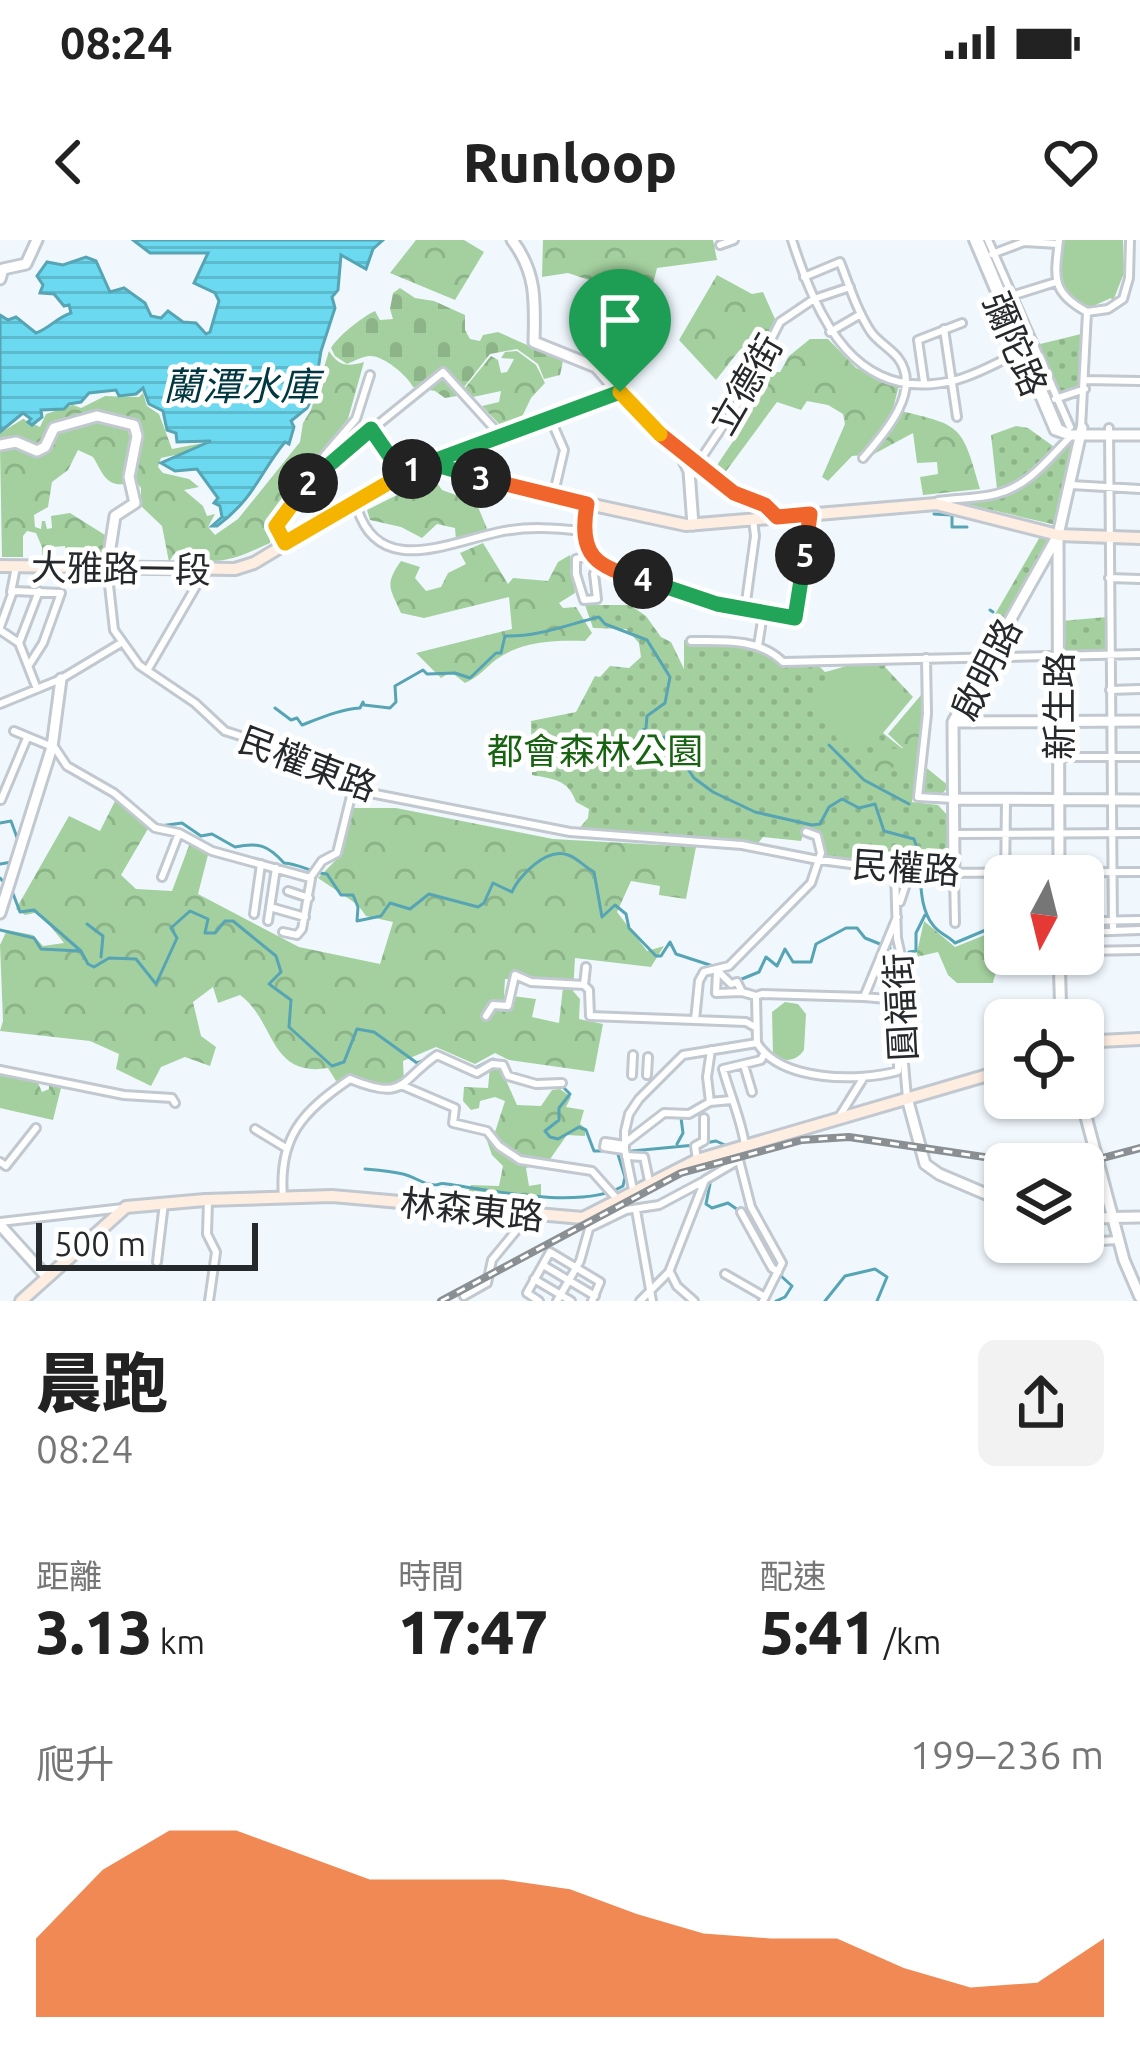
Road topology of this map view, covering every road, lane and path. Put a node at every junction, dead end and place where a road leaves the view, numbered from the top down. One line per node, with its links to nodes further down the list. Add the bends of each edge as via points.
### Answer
1 (37, 240): 13 (street, via 26,264 4,268)
2 (512, 240): 31 (street, via 535,284 534,342 596,367)
3 (734, 240): 8 (street)
4 (792, 240): 11 (street)
5 (980, 240): 10 (street, 彌陀路)
6 (1058, 242): 10 (street, via 1024,242); 15 (street)
7 (1130, 242): 9 (street); 12 (street)
8 (720, 245)
9 (1140, 245)
10 (989, 256): 17 (street, 彌陀路)
11 (804, 277): 16 (street, via 840,262); 18 (street)
12 (1129, 278): 14 (street); 19 (street, via 1118,305)
13 (0, 279)
14 (1140, 279)
15 (1056, 282): 17 (street); 19 (street, via 1066,300)
16 (850, 287): 18 (street); 20 (street)
17 (1007, 298): 24 (street, 彌陀路); 32 (street, 彌陀路); 37 (street, 彌陀路, via 1058,418)
18 (814, 299): 23 (street); 45 (street, 立德街, via 780,322 739,402)
19 (1087, 311): 30 (street)
20 (861, 314): 23 (street); 28 (street, via 896,356)
21 (962, 323): 22 (street)
22 (940, 330): 26 (street); 29 (street, via 916,345)
23 (830, 332): 28 (street, via 865,367)
24 (1022, 351): 26 (street); 36 (street, 彌陀路); 37 (street, 彌陀路, via 1055,425)
25 (370, 375): 46 (street, via 356,419 324,456)
26 (954, 380): 29 (street); 33 (street)
27 (1140, 381): 30 (street)
28 (904, 382): 29 (street); 42 (street, via 888,430)
29 (924, 382)
30 (1085, 384): 32 (street); 37 (street)
31 (620, 392): 34 (street); 45 (street)
32 (1055, 399): 37 (street, 彌陀路)
33 (957, 417)
34 (551, 420): 40 (street); 51 (street, via 564,450)
35 (371, 429): 40 (street, via 443,372); 46 (street); 47 (street)
36 (1055, 432): 37 (street, 彌陀路); 43 (street)
37 (1075, 432): 38 (street); 43 (street); 48 (street, 啟明路)
38 (1109, 432): 39 (street); 49 (street)
39 (1140, 432)
40 (503, 437): 44 (street)
41 (0, 446): 68 (street, via 37,451 54,428 97,416 134,425 129,477 136,500 115,516)
42 (863, 458)
43 (1049, 460): 54 (street, via 1002,492)
44 (430, 463): 47 (main road, 大雅路一段); 51 (main road)
45 (693, 467): 56 (street); 58 (street)
46 (324, 469): 63 (street, via 278,521)
47 (402, 474): 52 (main road, 大雅路一段)
48 (1071, 485): 49 (street); 60 (street, 啟明路)
49 (1109, 488): 50 (street); 61 (street)
50 (1140, 489)
51 (553, 497): 53 (main road)
52 (356, 502): 59 (street, via 368,533 400,549 435,550 518,530); 63 (main road, 大雅路一段)
53 (587, 504): 58 (main road); 59 (street)
54 (936, 504): 55 (main road); 60 (main road)
55 (810, 514): 56 (main road); 75 (street, via 795,618)
56 (777, 517): 57 (main road)
57 (753, 520): 58 (main road); 74 (street)
58 (693, 525)
59 (583, 531): 64 (street)
60 (1058, 535): 61 (main road); 82 (street, 新生路); 84 (street, 啟明路)
61 (1109, 537): 62 (main road); 70 (street)
62 (1140, 538)
63 (285, 543): 69 (main road, 大雅路一段, via 254,563)
64 (591, 555): 65 (street); 65 (street, via 576,559 584,600 597,599)
65 (598, 563): 74 (street)
66 (0, 566): 67 (main road, 大雅路一段)
67 (16, 567): 68 (main road, 大雅路一段); 73 (street)
68 (107, 567): 69 (main road, 大雅路一段); 79 (street, 民權東路)
69 (206, 569): 87 (street)
70 (1109, 578): 71 (street); 83 (street)
71 (1140, 579)
72 (39, 591): 73 (street); 78 (street); 86 (street, via 63,596)
73 (10, 594): 76 (street)
74 (745, 609): 75 (street)
75 (763, 612): 80 (street)
76 (0, 629): 78 (street)
77 (691, 641): 80 (street)
78 (19, 643): 86 (street)
79 (122, 643): 87 (street, 民權東路); 88 (street)
80 (758, 646): 85 (street, via 783,662)
81 (1140, 654): 83 (street)
82 (1058, 655): 83 (street); 84 (street); 94 (street, 新生路)
83 (1110, 655): 91 (street)
84 (989, 657): 85 (street); 93 (street, 啟明路)
85 (926, 658): 104 (street, via 919,797)
86 (29, 664): 89 (street)
87 (147, 670): 103 (street, 民權東路, via 225,731 330,769)
88 (61, 679): 89 (street); 99 (street)
89 (37, 688): 92 (street)
90 (1140, 689): 91 (street)
91 (1110, 690): 95 (street)
92 (0, 704)
93 (953, 722): 94 (street); 104 (street, 啟明路)
94 (1058, 722): 95 (street); 100 (street, 新生路)
95 (1109, 722): 96 (street); 101 (street)
96 (1140, 722)
97 (14, 731): 98 (street)
98 (27, 738): 99 (street); 105 (street)
99 (52, 747): 110 (street, via 155,828); 136 (street)
100 (1058, 757): 101 (street); 107 (street, 新生路)
101 (1110, 757): 102 (street); 108 (street)
102 (1140, 757)
103 (353, 788): 117 (street, 民權東路, via 570,832); 131 (street, via 337,853)
104 (953, 799): 106 (street); 115 (street, 啟明路)
105 (1, 800)
106 (1006, 800): 107 (street); 116 (street)
107 (1058, 800): 108 (street); 112 (street, 新生路)
108 (1111, 800): 109 (street); 113 (street)
109 (1140, 800)
110 (178, 832): 121 (street); 130 (street)
111 (806, 832): 120 (street, via 817,836)
112 (1059, 833): 113 (street); 116 (street); 119 (street, 新生路)
113 (1112, 833): 114 (street); 126 (street)
114 (1140, 833)
115 (953, 834): 116 (street); 129 (street, 啟明路)
116 (1007, 835): 118 (street)
117 (746, 845): 120 (street, 民權路)
118 (1006, 855)
119 (1059, 855)
120 (820, 860): 123 (street, 民權路); 152 (street, via 802,892)
121 (261, 863): 122 (street); 137 (street)
122 (276, 868): 131 (street); 135 (street)
123 (895, 870): 124 (street, 民權路); 134 (street, 圓福街)
124 (910, 872): 129 (street, 民權路); 134 (street, 圓福街)
125 (1104, 872): 126 (street, 民權路)
126 (1112, 872): 127 (street, 民權路); 143 (street)
127 (1140, 872)
128 (984, 873): 129 (street, 民權路)
129 (954, 874): 144 (street, 啟明路)
130 (162, 877)
131 (310, 878): 133 (street)
132 (288, 891): 133 (street)
133 (309, 898): 138 (street)
134 (898, 905): 139 (street, 圓福街)
135 (270, 907): 138 (street); 141 (street)
136 (0, 913)
137 (254, 914)
138 (305, 917): 148 (street, via 299,933)
139 (897, 917): 156 (street, 圓福街); 176 (street, 圓福街)
140 (1140, 920): 143 (street)
141 (268, 921)
142 (1104, 921): 143 (street)
143 (1112, 921): 147 (street)
144 (955, 923)
145 (1140, 930): 147 (street)
146 (1104, 931): 147 (street)
147 (1113, 931)
148 (283, 932)
149 (1140, 950): 150 (street)
150 (1104, 951)
151 (586, 967): 153 (street)
152 (718, 971): 154 (street); 154 (street, via 716,993); 158 (street, via 708,969 699,981)
153 (584, 986): 157 (street, via 515,975 508,1006 493,1005); 158 (street, via 590,1016)
154 (742, 992): 155 (street)
155 (757, 996): 156 (street); 159 (street)
156 (864, 997): 171 (street, 圓福街, via 898,1000 898,1071)
157 (486, 1016)
158 (695, 1020): 159 (street)
159 (755, 1027): 162 (street)
160 (1140, 1039): 161 (main road)
161 (1104, 1041)
162 (757, 1043): 163 (street); 164 (street)
163 (711, 1049): 178 (street); 187 (street, via 683,1055 646,1090 629,1114)
164 (764, 1054): 167 (street); 171 (street, via 807,1075)
165 (633, 1055): 169 (street)
166 (649, 1057): 170 (street)
167 (744, 1065): 175 (street); 177 (street, via 723,1069)
168 (0, 1070): 179 (street)
169 (632, 1075)
170 (647, 1075)
171 (866, 1075): 182 (street, 圓福街)
172 (984, 1076): 176 (main road, 林森東路)
173 (562, 1082): 174 (street, via 536,1084 502,1065 476,1073 437,1055)
174 (401, 1084): 186 (street, via 379,1090 350,1079 308,1108); 195 (street, via 455,1108 453,1123 487,1131 520,1160 592,1172)
175 (752, 1092)
176 (907, 1097): 182 (main road, 林森東路); 193 (street, via 925,1163)
177 (731, 1100): 178 (street); 185 (street)
178 (710, 1102): 187 (street, via 689,1114 664,1113)
179 (176, 1103)
180 (704, 1118): 188 (street)
181 (1086, 1119): 203 (street)
182 (838, 1120): 185 (main road, 林森東路)
183 (36, 1128): 189 (street, via 6,1166)
184 (255, 1129): 186 (street)
185 (745, 1145): 188 (main road, 林森東路)
186 (286, 1148): 194 (street)
187 (625, 1149): 191 (street, via 644,1156); 192 (street)
188 (698, 1160): 191 (main road, 林森東路)
189 (0, 1162)
190 (705, 1180): 199 (street); 212 (street); 213 (street, via 739,1160 752,1207 781,1256)
191 (649, 1181): 192 (main road, 林森東路)
192 (633, 1190): 195 (main road, 林森東路)
193 (984, 1193)
194 (283, 1197): 197 (main road, 林森東路); 201 (main road, 林森東路)
195 (617, 1199): 205 (main road, 林森東路)
196 (166, 1200): 197 (main road, 林森東路); 198 (main road, 林森東路); 209 (street)
197 (208, 1200): 226 (street, via 207,1234 216,1252)
198 (127, 1207): 206 (street); 215 (main road)
199 (636, 1210): 205 (street); 219 (street)
200 (741, 1212): 213 (street)
201 (529, 1215): 205 (main road, 林森東路); 220 (street, via 492,1260 487,1282)
202 (1104, 1217): 203 (street)
203 (1111, 1217): 204 (street); 207 (street)
204 (1140, 1217)
205 (586, 1223): 211 (street)
206 (1, 1226): 215 (street)
207 (1118, 1240): 208 (street); 218 (street)
208 (1104, 1241)
209 (157, 1262)
210 (543, 1265): 211 (street, via 550,1252); 216 (street); 217 (street)
211 (577, 1268): 217 (street); 223 (street, via 601,1282)
212 (670, 1272): 219 (street); 231 (street)
213 (778, 1272): 224 (street)
214 (725, 1274): 224 (street)
215 (47, 1276): 225 (main road)
216 (534, 1279): 222 (street); 227 (street, via 526,1293)
217 (568, 1282): 222 (street); 223 (street)
218 (1137, 1284): 221 (street)
219 (650, 1290): 229 (street); 230 (street)
220 (464, 1296)
221 (1140, 1297)
222 (559, 1298): 228 (street)
223 (594, 1299)
224 (764, 1299)
225 (21, 1301)
226 (208, 1301)
227 (539, 1301)
228 (571, 1301)
229 (640, 1301)
230 (652, 1301)
231 (694, 1301)

